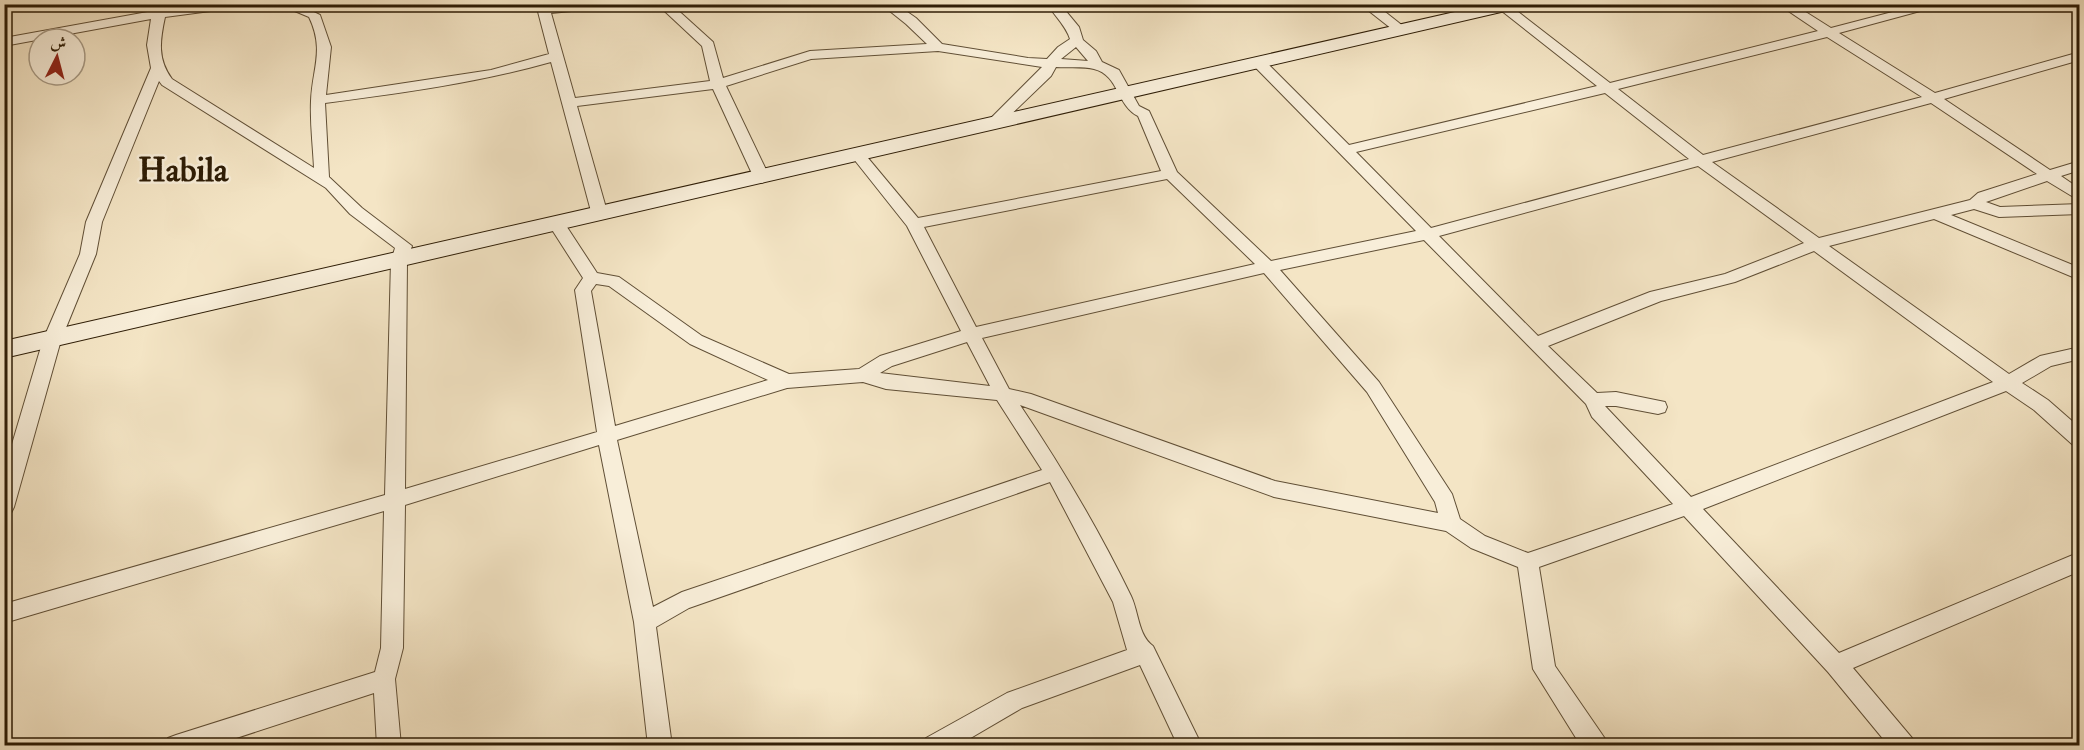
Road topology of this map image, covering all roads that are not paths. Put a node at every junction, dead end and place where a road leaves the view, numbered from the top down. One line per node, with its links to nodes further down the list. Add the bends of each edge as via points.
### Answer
1 (233, 4): 13 (street)
2 (284, 4): 30 (street, via 314,15 323,31 326,46)
3 (602, 4): 12 (street)
4 (663, 4): 26 (street, via 708,45)
5 (887, 4): 19 (street)
6 (1053, 4): 17 (street, via 1073,27)
7 (1366, 4): 15 (street)
8 (1784, 4): 16 (street)
9 (1940, 4): 16 (street)
10 (2071, 4): 14 (street)
11 (1505, 5): 15 (main road); 27 (street)
12 (543, 7): 20 (street)
13 (160, 9): 18 (street); 25 (street, via 152,56)
14 (2079, 9)
15 (1402, 30): 22 (main road)
16 (1828, 32): 27 (street); 29 (street)
17 (1077, 41): 23 (street, via 1066,46); 24 (street)
18 (4, 42)
19 (938, 46): 23 (street); 26 (street, via 810,55)
20 (556, 56): 30 (street, via 492,74); 31 (street)
21 (2079, 56): 29 (street)
22 (1258, 63): 28 (main road); 33 (street)
23 (1050, 64): 24 (street); 32 (street, via 1046,73)
24 (1097, 65): 28 (street, via 1114,73)
25 (157, 70): 40 (street, via 182,93); 55 (street, via 94,222 88,254)
26 (718, 84): 31 (street); 39 (street)
27 (1607, 88): 33 (street); 35 (street)
28 (1126, 94): 32 (main road); 37 (street, via 1134,109 1144,114)
29 (1933, 98): 35 (street); 38 (street)
30 (318, 100): 40 (street)
31 (569, 103): 44 (street)
32 (992, 125): 34 (main road)
33 (1348, 150): 48 (street)
34 (858, 155): 39 (main road); 46 (street)
35 (1700, 160): 48 (street); 49 (street)
36 (2079, 165): 38 (street)
37 (1170, 174): 46 (street); 51 (street)
38 (2051, 175): 41 (street); 42 (street, via 1983,196)
39 (762, 178): 44 (main road)
40 (321, 179): 50 (street, via 404,246)
41 (2079, 196)
42 (1975, 204): 43 (street, via 1999,212); 45 (street)
43 (2079, 209)
44 (600, 215): 47 (main road)
45 (1937, 215): 49 (street); 52 (street)
46 (914, 224): 54 (street)
47 (557, 225): 50 (main road); 53 (street)
48 (1426, 234): 51 (street); 56 (street)
49 (1816, 244): 56 (street, via 1729,278 1656,296); 61 (street)
50 (399, 261): 55 (main road); 68 (street)
51 (1268, 267): 54 (street); 71 (street, via 1373,387 1445,500)
52 (2079, 275)
53 (592, 278): 60 (street, via 613,281 696,340); 65 (street, via 583,290)
54 (971, 334): 59 (street, via 886,361); 62 (street)
55 (52, 340): 57 (main road); 69 (street)
56 (1535, 344): 63 (street)
57 (4, 350)
58 (2079, 353): 61 (street, via 2046,362)
59 (863, 375): 60 (street); 62 (street, via 886,382)
60 (787, 381): 65 (street)
61 (2008, 383): 66 (street, via 2041,405); 70 (street)
62 (1003, 394): 67 (street); 71 (street, via 1274,489)
63 (1593, 400): 64 (street, via 1616,399); 70 (street, via 1599,412)
64 (1658, 407)
65 (607, 437): 68 (street); 75 (street)
66 (2079, 440)
67 (1055, 473): 75 (street, via 682,601); 76 (street, via 1123,600 1136,646)
68 (396, 500): 74 (street); 78 (street, via 392,648)
69 (4, 507)
70 (1687, 507): 73 (street); 77 (street)
71 (1451, 524): 73 (street, via 1478,542)
72 (2079, 561): 77 (street)
73 (1528, 562): 84 (street, via 1545,669 1586,734)
74 (4, 614)
75 (645, 622): 81 (street)
76 (1145, 653): 82 (street, via 1015,700); 83 (street)
77 (1836, 665): 85 (street)
78 (384, 679): 79 (street); 80 (street)
79 (176, 746)
80 (389, 746)
81 (660, 746)
82 (934, 746)
83 (1190, 746)
84 (1599, 746)
85 (1904, 746)

